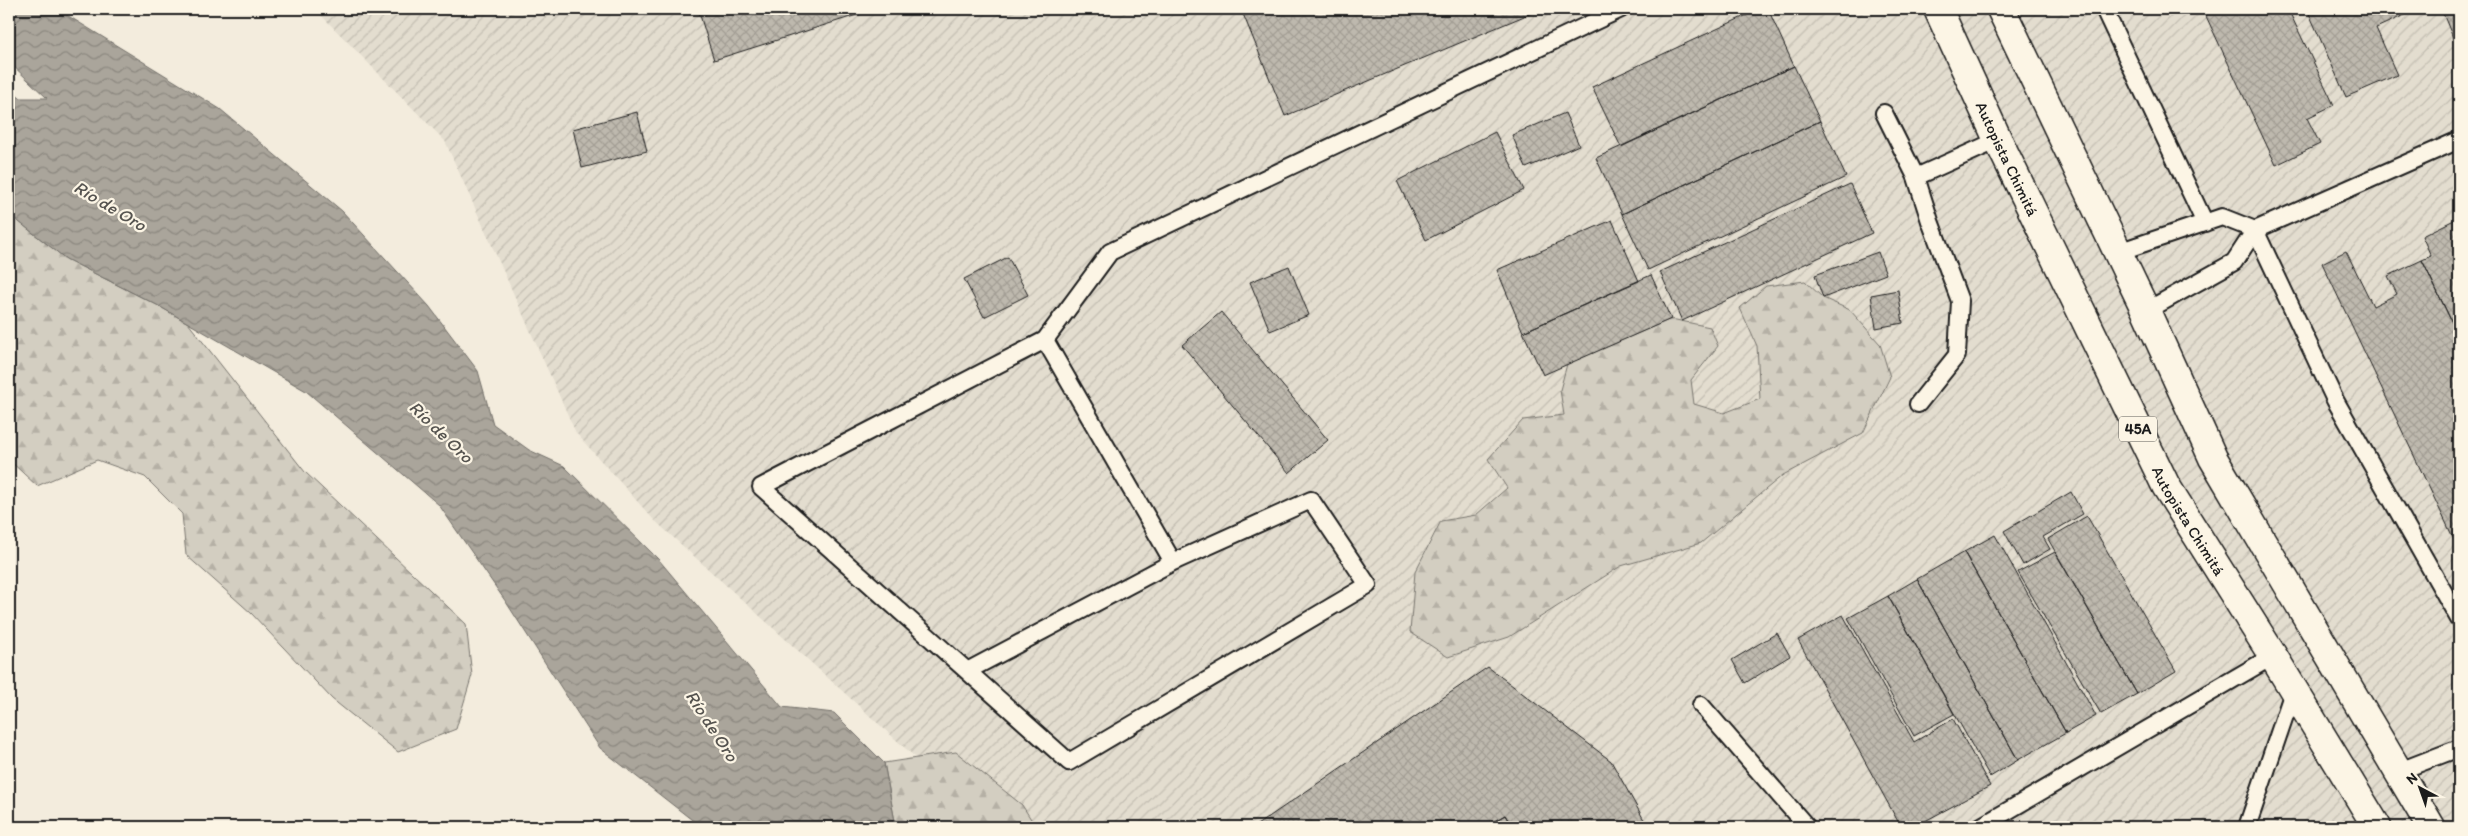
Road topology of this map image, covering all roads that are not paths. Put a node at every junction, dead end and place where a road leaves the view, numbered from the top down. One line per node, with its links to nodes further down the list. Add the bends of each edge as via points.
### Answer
1 (1621, 9): 13 (lane, via 1110,252)
2 (1938, 9): 6 (highway, Autopista Chimitá / 45A)
3 (2000, 9): 11 (highway)
4 (2104, 9): 9 (lane)
5 (1884, 113): 8 (lane)
6 (1998, 140): 8 (lane); 17 (highway, Autopista Chimitá / 45A, via 2166,486)
7 (2459, 140): 10 (lane)
8 (1916, 177): 14 (lane, via 1960,301 1957,355)
9 (2205, 223): 10 (lane, via 2222,218); 11 (lane)
10 (2255, 230): 12 (lane, via 2234,262); 16 (lane, via 2335,400)
11 (2118, 252): 12 (highway)
12 (2146, 311): 22 (highway, via 2213,458)
13 (1044, 340): 15 (lane); 18 (lane, via 762,487)
14 (1918, 404)
15 (1173, 562): 18 (lane); 18 (lane, via 1311,500 1368,585 1069,762)
16 (2459, 619)
17 (2273, 656): 19 (highway, Autopista Chimitá / 45A); 24 (lane)
18 (967, 671)
19 (2294, 689): 25 (lane); 26 (highway, Autopista Chimitá / 45A)
20 (1701, 705): 23 (lane)
21 (2459, 748): 22 (lane)
22 (2396, 772): 27 (highway)
23 (1808, 827)
24 (1980, 827)
25 (2247, 827)
26 (2377, 827)
27 (2431, 827)

